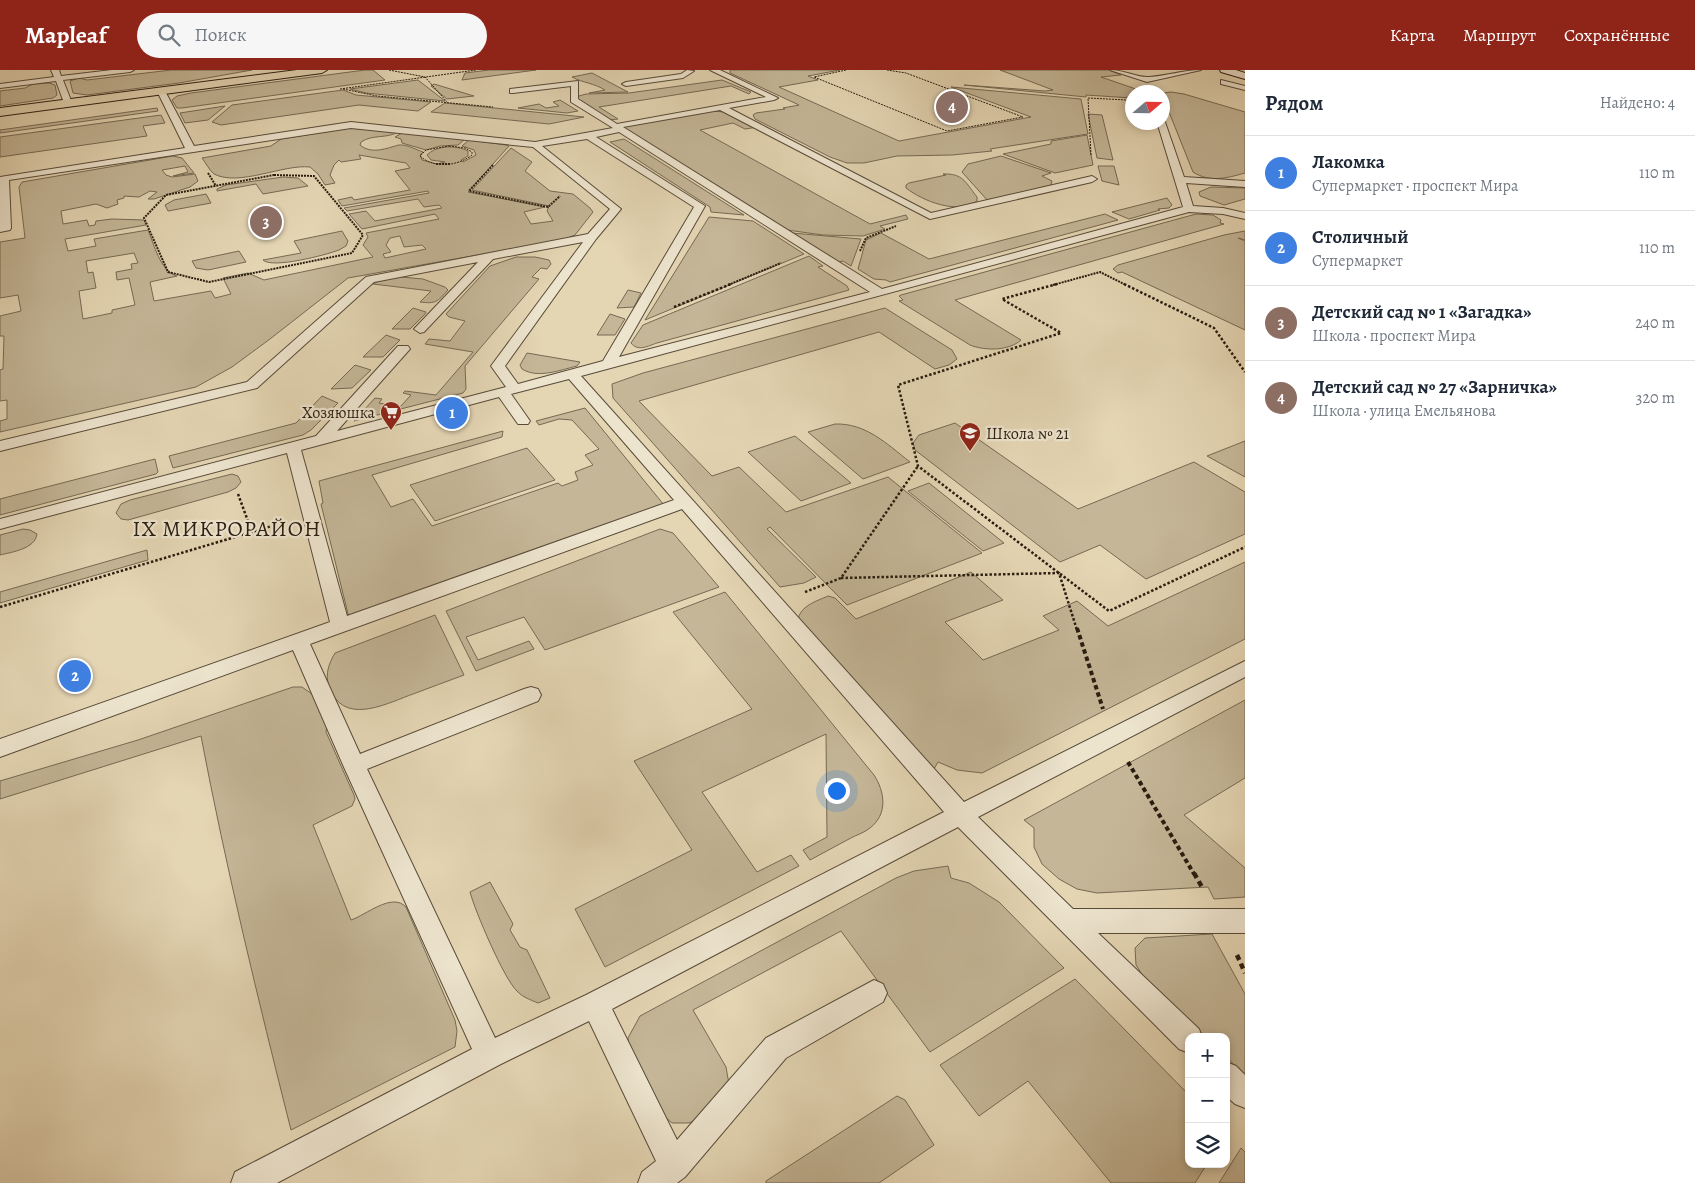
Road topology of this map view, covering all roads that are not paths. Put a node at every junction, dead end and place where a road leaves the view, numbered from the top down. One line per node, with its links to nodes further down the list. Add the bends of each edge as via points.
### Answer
1 (55, 70): 9 (lane)
2 (130, 70): 9 (lane)
3 (322, 70): 14 (main road)
4 (1114, 70): 5 (lane, via 1148,83)
5 (1197, 70)
6 (1225, 70): 8 (main road)
7 (699, 71): 11 (lane); 17 (lane, via 729,77 774,98)
8 (1245, 76)
9 (59, 79): 12 (lane); 16 (lane)
10 (1224, 82): 13 (lane)
11 (626, 84)
12 (0, 86)
13 (1245, 88)
14 (161, 91): 16 (main road); 23 (lane)
15 (513, 91): 19 (lane, via 575,83 574,100)
16 (68, 103): 18 (main road)
17 (721, 107): 19 (lane, via 622,124); 25 (lane, via 930,216)
18 (0, 112)
19 (618, 128): 21 (lane, via 614,132); 33 (lane)
20 (1164, 130): 26 (lane)
21 (588, 136): 22 (lane); 36 (lane, via 700,206)
22 (535, 145): 23 (lane, via 351,125); 31 (lane, via 616,209)
23 (190, 150): 24 (lane)
24 (2, 179): 30 (lane, via 6,228)
25 (1092, 179)
26 (1180, 180): 27 (lane); 28 (lane)
27 (1245, 184)
28 (1189, 209): 29 (lane); 33 (lane)
29 (1245, 216)
30 (0, 229)
31 (592, 237): 32 (lane); 38 (lane, via 498,366)
32 (489, 257): 34 (lane); 41 (lane, via 370,279 252,385)
33 (880, 294): 36 (lane)
34 (420, 329)
35 (403, 349): 40 (lane)
36 (608, 364): 37 (lane)
37 (572, 374): 38 (lane); 43 (lane)
38 (508, 390): 39 (lane); 40 (lane)
39 (523, 421)
40 (321, 440): 42 (lane)
41 (0, 446)
42 (294, 447): 44 (lane); 45 (lane)
43 (685, 502): 45 (lane); 51 (lane)
44 (0, 524)
45 (340, 626): 46 (lane)
46 (298, 641): 49 (lane); 50 (lane)
47 (1245, 668): 51 (lane)
48 (531, 695): 50 (lane)
49 (0, 748)
50 (354, 765): 57 (lane)
51 (961, 815): 52 (lane); 55 (lane)
52 (1068, 921): 53 (lane); 56 (lane)
53 (1245, 921)
54 (874, 993): 60 (lane, via 776,1048)
55 (595, 1004): 57 (lane); 60 (lane)
56 (1185, 1035)
57 (489, 1055): 61 (lane)
58 (1228, 1078): 59 (lane)
59 (1245, 1094)
60 (674, 1166): 62 (lane)
61 (246, 1183)
62 (652, 1183)

